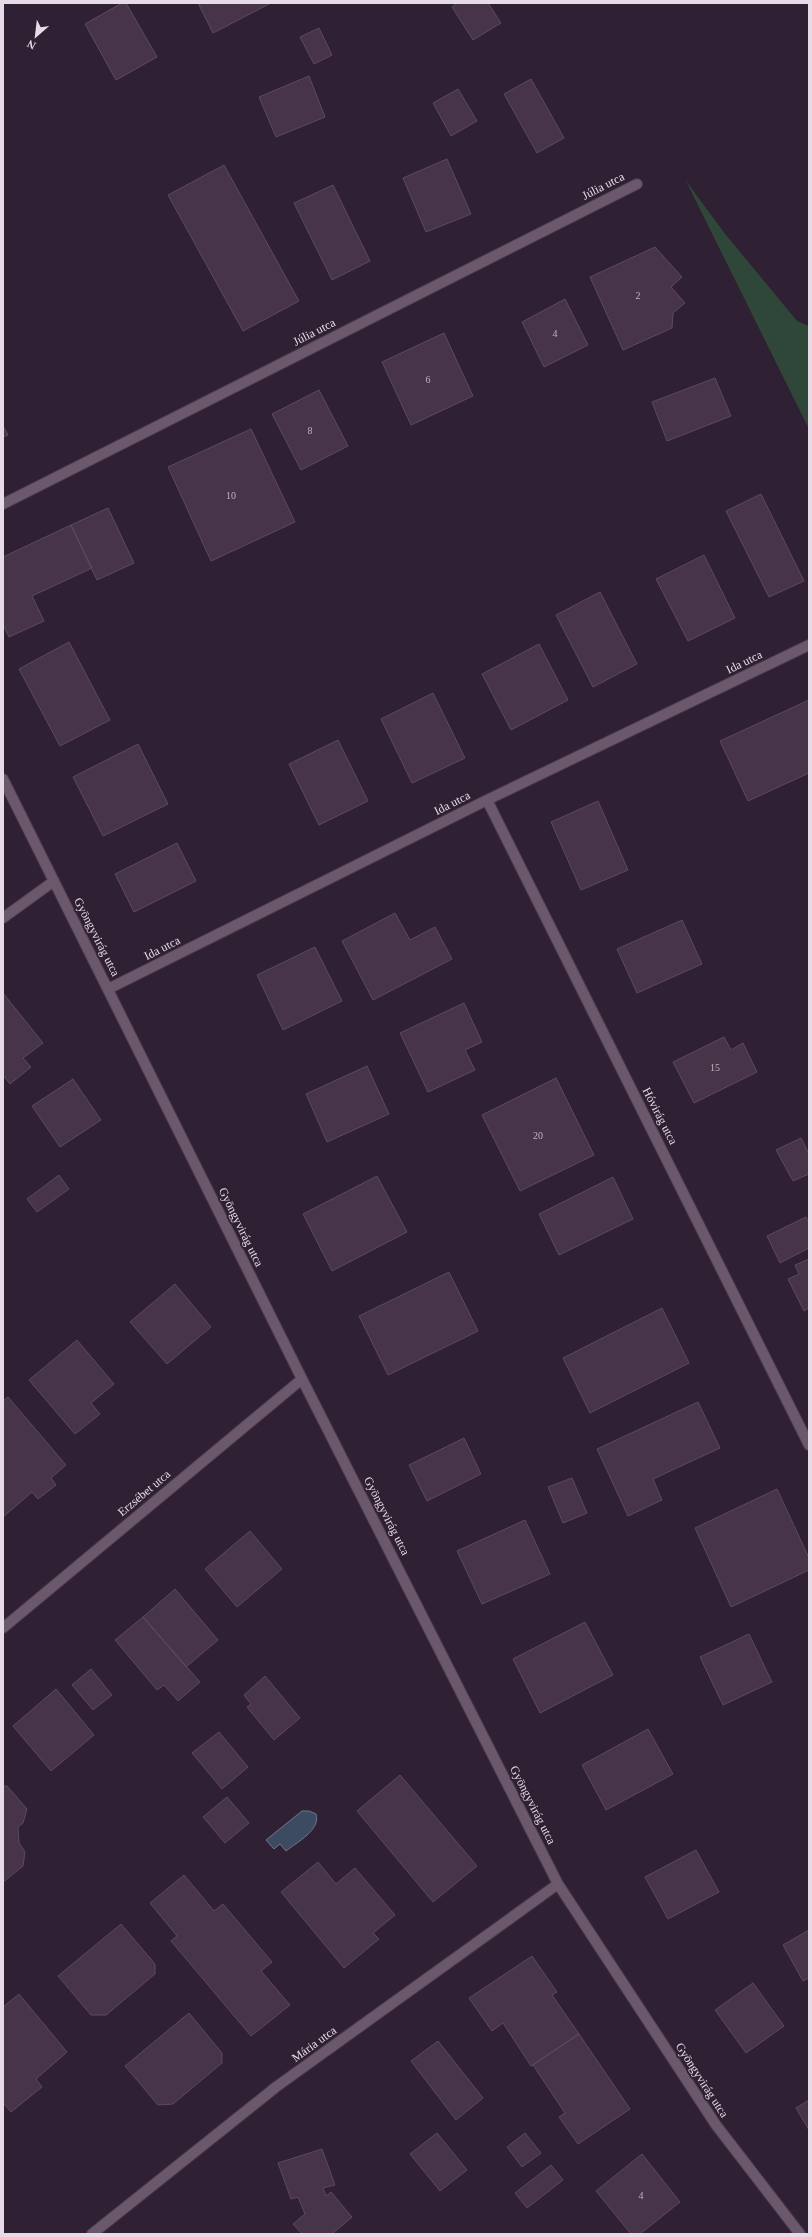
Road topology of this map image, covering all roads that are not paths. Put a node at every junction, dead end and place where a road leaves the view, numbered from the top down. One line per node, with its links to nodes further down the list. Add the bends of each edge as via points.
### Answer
1 (637, 184): 2 (street, Júlia utca)
2 (3, 504)
3 (809, 645): 5 (street, Ida utca)
4 (3, 779): 6 (street, Gyöngyvirág utca)
5 (487, 800): 8 (street, Ida utca); 10 (street, Hóvirág utca)
6 (54, 881): 7 (street); 8 (street, Gyöngyvirág utca)
7 (3, 918)
8 (108, 989): 9 (street, Gyöngyvirág utca)
9 (302, 1379): 11 (street, Erzsébet utca); 12 (street, Gyöngyvirág utca)
10 (809, 1445)
11 (3, 1628)
12 (558, 1884): 13 (street, Mária utca, via 276,2087); 14 (street, Gyöngyvirág utca, via 716,2125)
13 (92, 2234)
14 (800, 2234)

